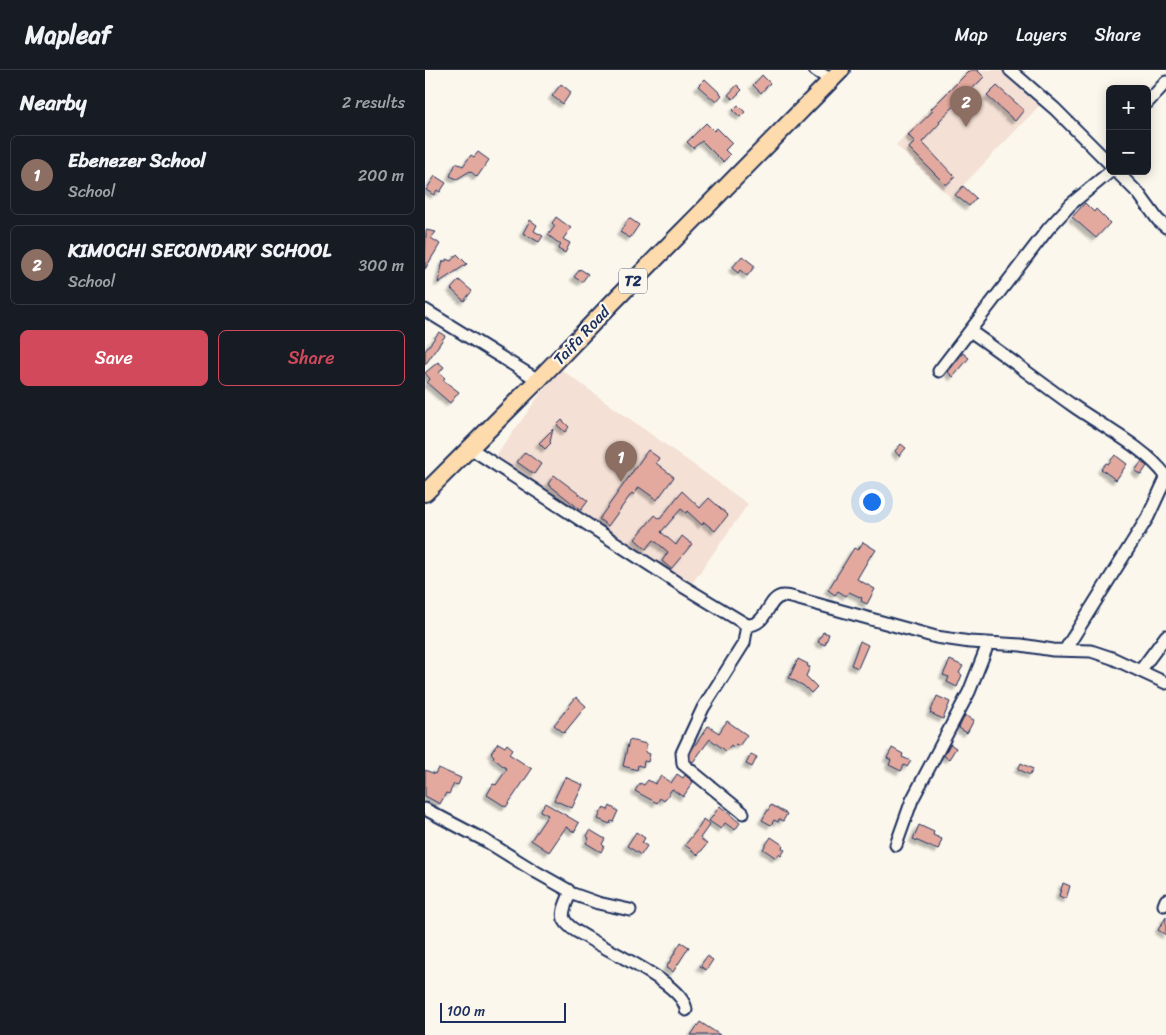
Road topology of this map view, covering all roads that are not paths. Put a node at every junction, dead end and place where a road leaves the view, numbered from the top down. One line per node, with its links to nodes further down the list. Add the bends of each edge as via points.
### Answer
1 (815, 70): 3 (street)
2 (1010, 70): 7 (street)
3 (836, 75): 15 (highway, Taifa Road / T2)
4 (1166, 82): 5 (street)
5 (1151, 99)
6 (1106, 148): 7 (street)
7 (1101, 154): 8 (street)
8 (1106, 160)
9 (1106, 175): 13 (street, via 1047,228)
10 (1121, 175): 11 (street)
11 (1166, 226)
12 (425, 310): 15 (street)
13 (970, 331): 14 (street); 17 (street, via 1129,443 1160,468)
14 (939, 371)
15 (538, 380): 16 (highway, Taifa Road / T2)
16 (470, 448): 18 (highway, Taifa Road / T2); 19 (street)
17 (1166, 477): 22 (street, via 1148,517)
18 (425, 493)
19 (747, 625): 21 (street, via 754,625 763,618 781,596 936,637); 26 (street, via 744,643 703,708 682,753 683,764)
20 (1166, 636): 23 (street)
21 (988, 644): 22 (street); 27 (street, via 969,692 912,800)
22 (1065, 650): 23 (street, via 1091,651)
23 (1140, 671): 24 (street)
24 (1166, 683)
25 (425, 809): 28 (street, via 487,841)
26 (743, 813)
27 (896, 846)
28 (570, 893): 29 (street); 30 (street, via 563,912 569,926 671,986)
29 (630, 910)
30 (686, 1010)

